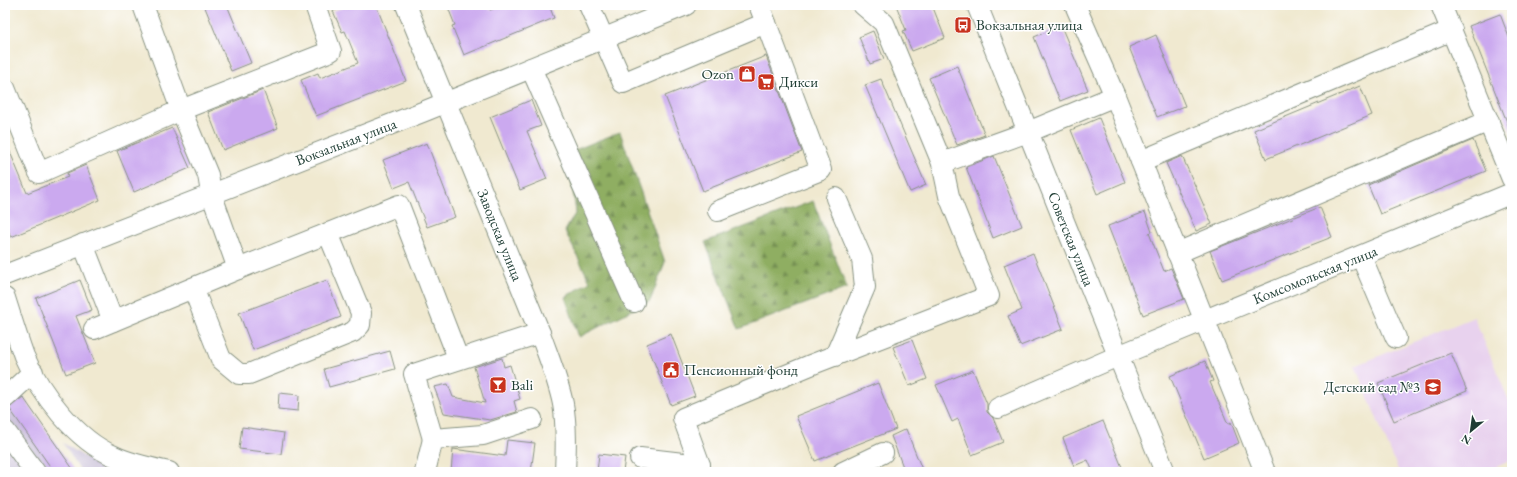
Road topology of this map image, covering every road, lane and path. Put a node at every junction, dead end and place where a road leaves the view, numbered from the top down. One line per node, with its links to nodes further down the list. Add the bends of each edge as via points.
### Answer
1 (315, 5): 18 (street, via 331,51)
2 (406, 5): 17 (street, Заводская улица)
3 (589, 5): 13 (street)
4 (686, 5): 13 (street, Вокзальная улица)
5 (759, 5): 11 (street)
6 (863, 5): 23 (street, via 884,23)
7 (977, 5): 21 (street, Советская улица)
8 (1075, 5): 16 (street)
9 (1441, 5): 12 (street)
10 (144, 8): 18 (street)
11 (766, 23): 13 (street, via 623,83); 28 (street, via 821,170)
12 (1452, 30): 19 (street); 22 (street)
13 (605, 38): 14 (street, Вокзальная улица)
14 (531, 68): 17 (street, Вокзальная улица); 37 (street)
15 (5, 88): 20 (street)
16 (1115, 96): 21 (street); 22 (street)
17 (446, 103): 25 (street, Вокзальная улица); 41 (street, Заводская улица)
18 (181, 110): 20 (street, via 39,173); 25 (street, via 208,175)
19 (1489, 121): 24 (street); 31 (street)
20 (11, 122)
21 (1028, 132): 23 (street); 44 (street, Советская улица)
22 (1141, 161): 31 (street)
23 (942, 163): 43 (street, via 949,196 989,296)
24 (1512, 179)
25 (211, 193): 30 (street, Вокзальная улица); 33 (street)
26 (1512, 193): 32 (street, Комсомольская улица)
27 (836, 198): 43 (street, via 862,259 865,287)
28 (718, 211)
29 (328, 233): 33 (street); 35 (street, via 361,314 360,325 353,332 249,374 239,374 222,359); 45 (street, via 399,205)
30 (83, 244): 34 (street, Вокзальная улица); 39 (street)
31 (1177, 253): 38 (street)
32 (1361, 256): 38 (street, Комсомольская улица); 42 (street)
33 (238, 269): 35 (street)
34 (5, 275)
35 (193, 288): 39 (street)
36 (5, 298): 46 (street, via 24,356)
37 (634, 302)
38 (1204, 320): 44 (street, Комсомольская улица); 61 (street)
39 (113, 321): 40 (street)
40 (94, 330)
41 (540, 333): 45 (street); 58 (street, Заводская улица, via 563,404)
42 (1396, 338)
43 (835, 356): 54 (street, via 682,418)
44 (1118, 356): 48 (street, Комсомольская улица); 60 (street, Советская улица)
45 (458, 358): 51 (street, via 414,374)
46 (33, 372): 47 (street); 56 (street, via 55,408 80,434 113,456)
47 (5, 398)
48 (998, 408)
49 (532, 419): 51 (street, via 483,435)
50 (5, 431): 55 (street)
51 (433, 439): 57 (street)
52 (883, 453): 59 (street)
53 (640, 458): 54 (street)
54 (700, 469)
55 (35, 472)
56 (169, 472)
57 (425, 472)
58 (565, 472)
59 (843, 472)
60 (1165, 472)
61 (1265, 472)

